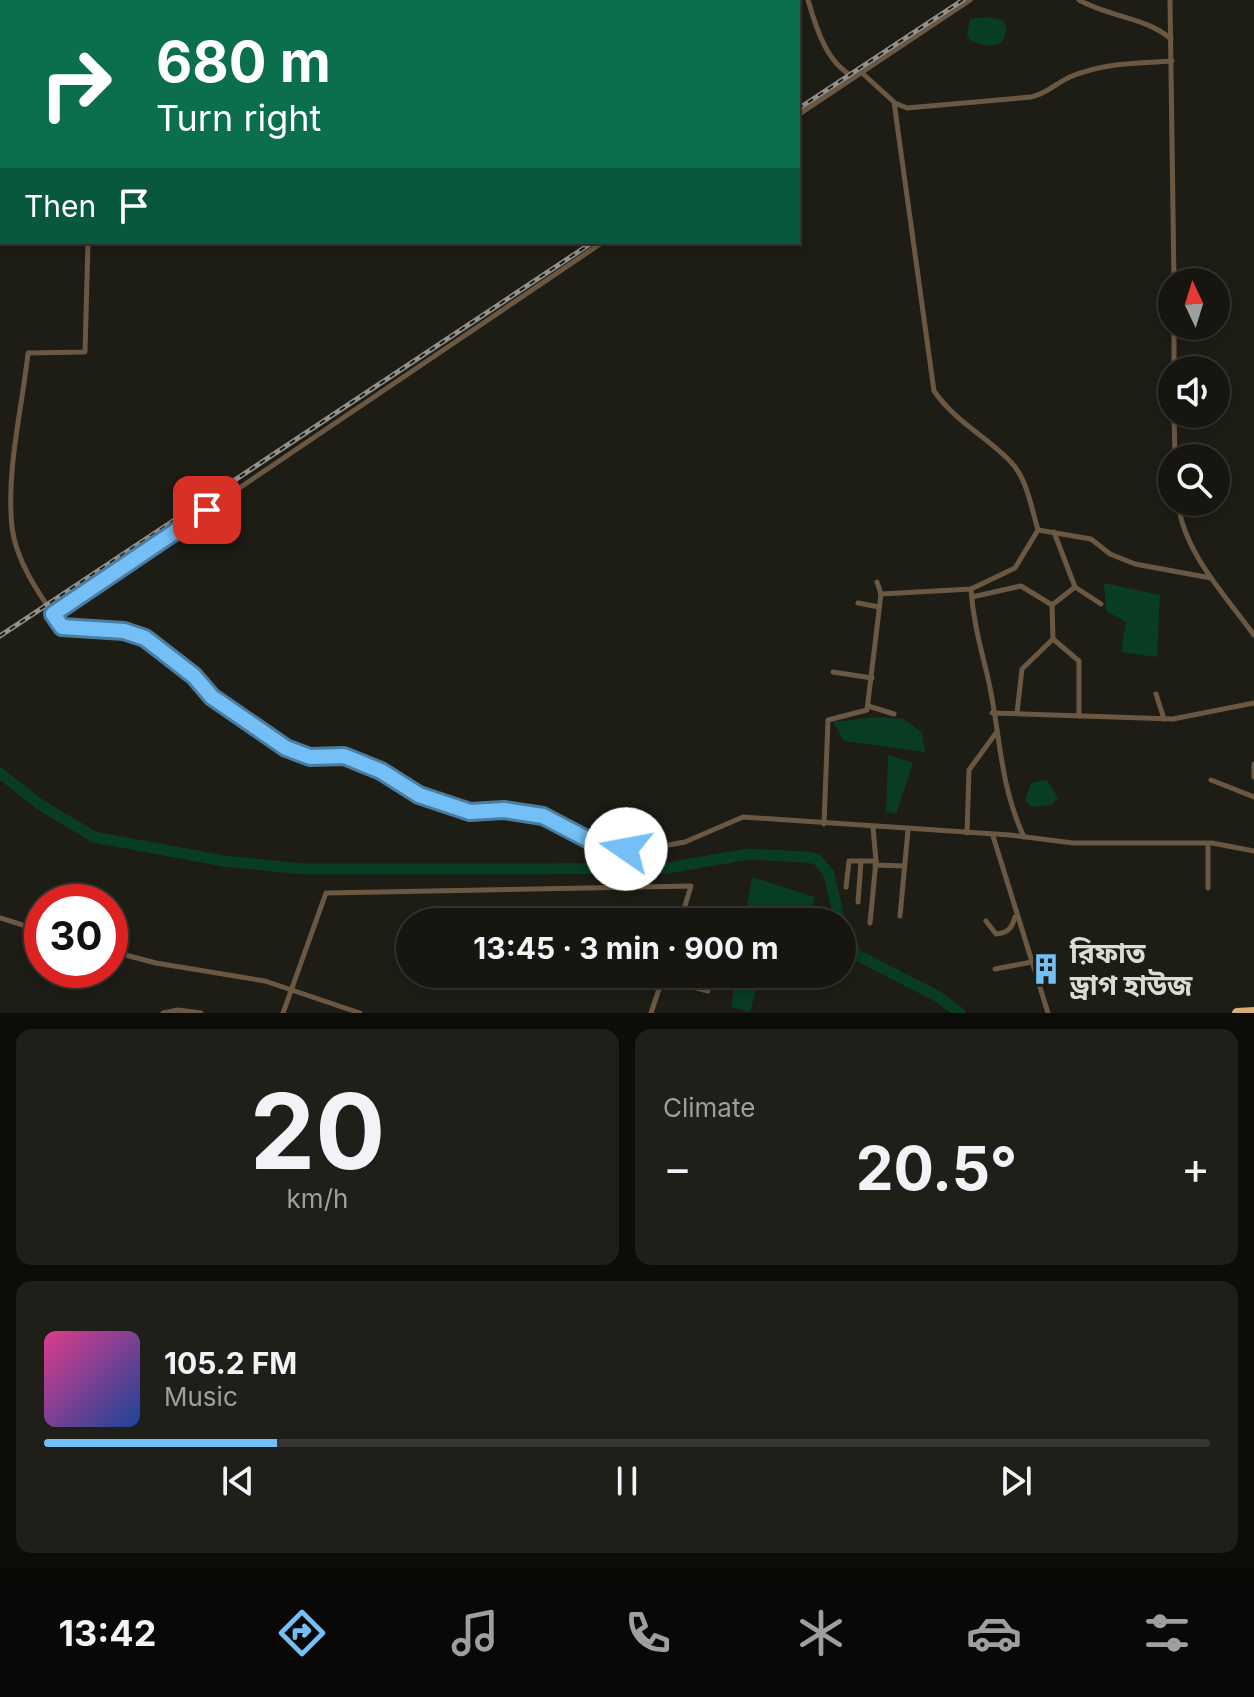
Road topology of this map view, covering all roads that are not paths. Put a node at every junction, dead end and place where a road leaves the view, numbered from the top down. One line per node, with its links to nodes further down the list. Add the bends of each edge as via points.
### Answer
1 (808, 0): 8 (street, via 836,66)
2 (970, 0): 7 (street)
3 (1079, 0): 5 (street, via 1156,26)
4 (1170, 0): 5 (street)
5 (1171, 39): 6 (street)
6 (1172, 61): 9 (street, via 1107,64 1031,97 907,108); 13 (street)
7 (861, 72): 8 (street); 9 (street)
8 (854, 77): 10 (street)
9 (894, 102): 15 (street, via 934,391 950,414 1010,460 1025,484)
10 (800, 114)
11 (88, 244): 27 (street, via 85,352 28,353 13,483 12,529 34,586)
12 (600, 244): 27 (street)
13 (1174, 268)
14 (1182, 516): 17 (street)
15 (1038, 530): 16 (street); 20 (street, via 1015,568)
16 (1054, 532): 17 (street, via 1091,539 1135,564); 19 (street)
17 (1211, 578): 28 (street)
18 (877, 582): 21 (street)
19 (1075, 587): 24 (street); 25 (street)
20 (971, 589): 21 (street); 22 (street)
21 (881, 594): 26 (street)
22 (972, 597): 25 (street, via 1021,586); 35 (street)
23 (858, 603): 26 (street)
24 (1101, 604)
25 (1052, 605): 29 (street)
26 (879, 607): 31 (street)
27 (53, 614): 45 (street, via 62,627 124,631 145,638 212,697 286,748 310,757 344,756 419,795 470,812 543,816 606,849 685,842 743,817)
28 (1254, 635)
29 (1053, 639): 36 (street, via 1022,669); 38 (street, via 1079,661)
30 (833, 672): 31 (street)
31 (872, 678): 34 (street)
32 (1156, 694): 39 (street)
33 (1254, 703): 39 (street)
34 (868, 706): 37 (street); 45 (street, via 828,720)
35 (992, 713): 36 (street); 40 (street)
36 (1017, 713): 38 (street)
37 (894, 714)
38 (1079, 716): 39 (street)
39 (1164, 719)
40 (997, 732): 48 (street, via 969,770); 50 (street, via 1008,803)
41 (1254, 764): 42 (street)
42 (1254, 777)
43 (1211, 780): 44 (street)
44 (1254, 797)
45 (824, 824): 46 (street)
46 (873, 827): 47 (street); 54 (street)
47 (908, 830): 48 (street); 55 (street)
48 (967, 833): 49 (street)
49 (993, 836): 50 (street); 61 (street)
50 (1025, 837): 52 (street, via 1073,843 1212,843)
51 (1208, 847): 57 (street)
52 (1254, 850)
53 (861, 861): 54 (street); 56 (street, via 849,861); 58 (street)
54 (876, 863): 55 (street); 64 (street)
55 (904, 866): 60 (street)
56 (846, 887)
57 (1208, 888)
58 (858, 902)
59 (684, 908): 71 (street, via 691,886 326,893)
60 (900, 916)
61 (1015, 916): 63 (street, via 1004,933 996,934); 67 (street)
62 (0, 918): 65 (street)
63 (986, 921)
64 (870, 923)
65 (24, 925)
66 (128, 955): 71 (street)
67 (1032, 962): 68 (street); 79 (street)
68 (995, 969)
69 (659, 988): 78 (street)
70 (699, 988): 72 (street)
71 (290, 989): 76 (street); 77 (street)
72 (708, 991)
73 (1254, 1012): 80 (highway)
74 (163, 1013): 75 (street)
75 (201, 1013)
76 (283, 1013)
77 (360, 1013)
78 (651, 1013)
79 (1048, 1013)
80 (1237, 1013)

